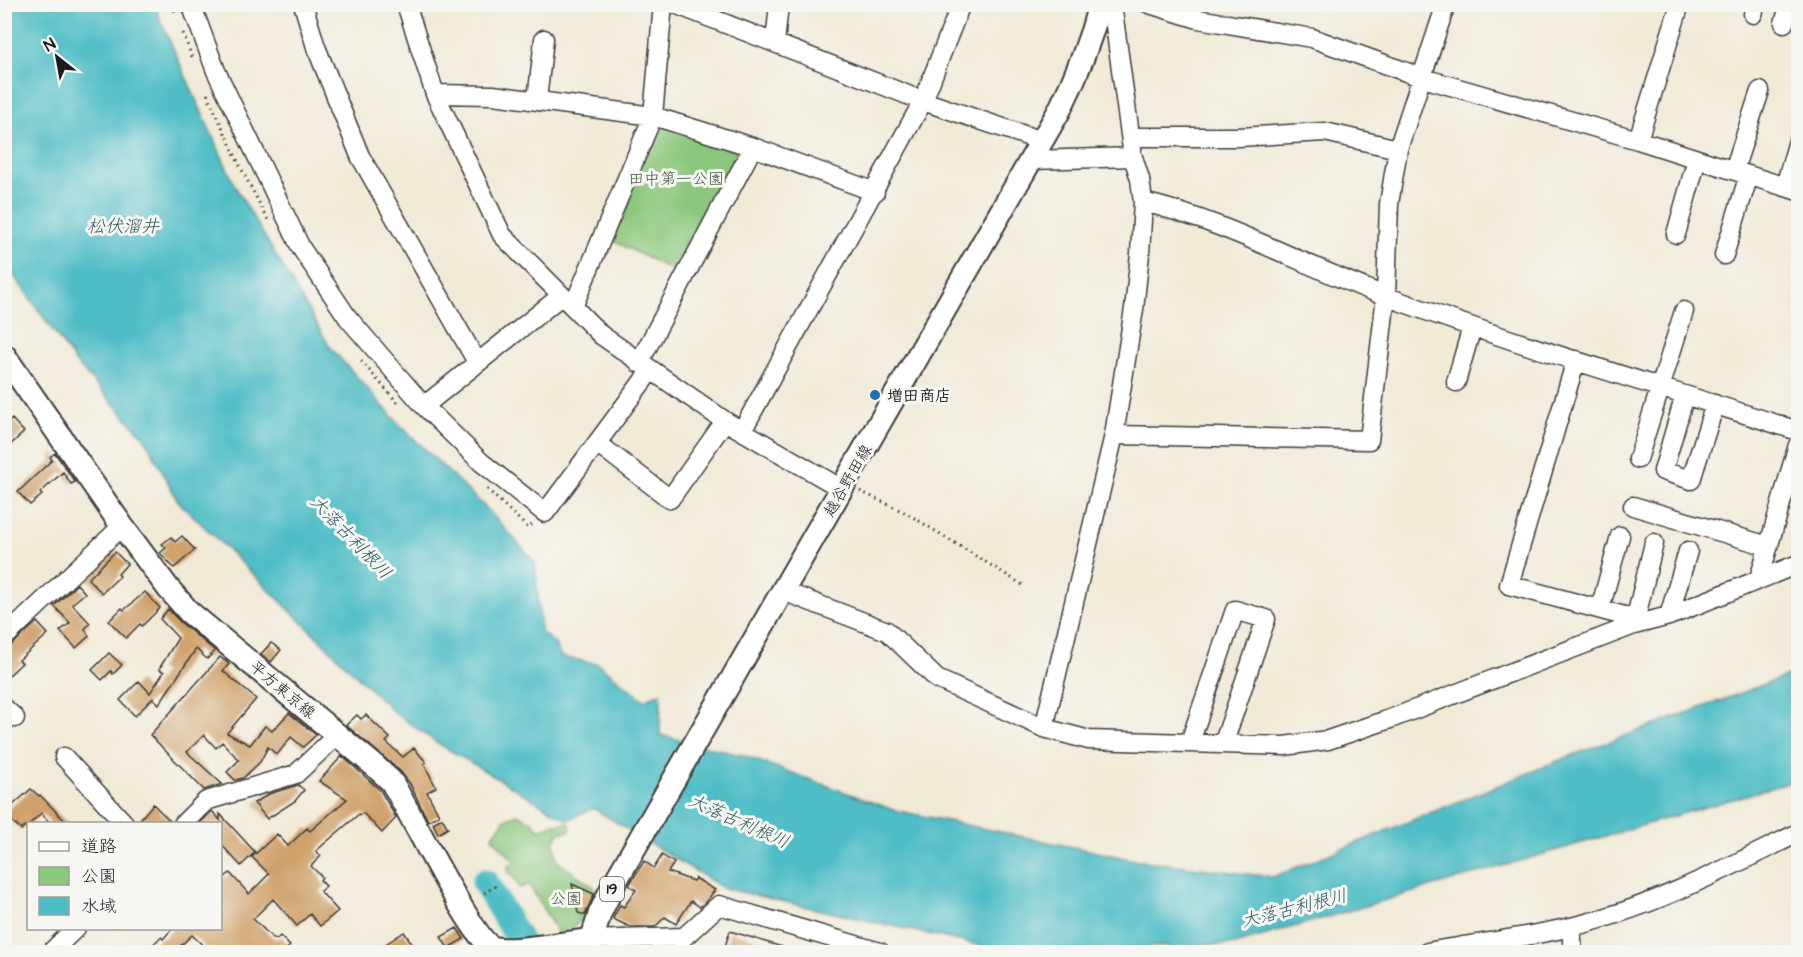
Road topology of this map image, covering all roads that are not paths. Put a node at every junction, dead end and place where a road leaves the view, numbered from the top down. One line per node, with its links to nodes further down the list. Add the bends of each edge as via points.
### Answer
1 (191, 4): 49 (street, via 216,71 301,248 348,318)
2 (303, 4): 43 (street, via 316,48 360,156)
3 (406, 4): 19 (street)
4 (663, 4): 22 (street)
5 (675, 4): 16 (street)
6 (779, 4): 16 (street)
7 (961, 4): 21 (street)
8 (1100, 4): 28 (main road, 越谷野田線 / 19, via 1074,80)
9 (1112, 4): 23 (street)
10 (1149, 4): 17 (street, via 1198,19 1312,38)
11 (1680, 4): 24 (street)
12 (1790, 4): 14 (street)
13 (1441, 6): 17 (street)
14 (1784, 22)
15 (544, 39): 20 (street)
16 (775, 43): 21 (street)
17 (1423, 78): 24 (street); 27 (street)
18 (1760, 91): 31 (street)
19 (435, 94): 20 (street); 38 (street, via 502,235)
20 (537, 100): 22 (street)
21 (923, 101): 28 (street); 33 (street)
22 (653, 116): 26 (street); 38 (street)
23 (1131, 137): 27 (street, via 1325,132); 29 (street)
24 (1638, 140): 30 (street)
25 (1798, 141): 32 (street)
26 (753, 147): 33 (street); 44 (street)
27 (1398, 149): 37 (street, via 1389,204)
28 (1037, 150): 29 (street); 57 (main road, 越谷野田線 / 19)
29 (1133, 157): 34 (street)
30 (1697, 159): 31 (street); 35 (street)
31 (1741, 173): 32 (street); 36 (street)
32 (1792, 189)
33 (875, 192): 51 (street)
34 (1143, 202): 37 (street, via 1181,211); 53 (street, via 1134,309)
35 (1676, 234)
36 (1724, 255)
37 (1386, 296): 40 (street); 53 (street, via 1369,440)
38 (567, 302): 43 (street); 44 (street, via 601,336)
39 (1684, 311): 46 (street)
40 (1472, 327): 42 (street); 45 (street)
41 (4, 355): 59 (main road, 平方東京線)
42 (1576, 360): 46 (street); 67 (street, via 1509,585)
43 (477, 362): 49 (street)
44 (645, 366): 50 (street); 54 (street)
45 (1456, 382)
46 (1660, 387): 47 (street); 56 (street)
47 (1685, 395): 48 (street); 48 (street, via 1663,471 1691,480)
48 (1715, 404): 52 (street)
49 (424, 406): 54 (street, via 481,462 545,513)
50 (725, 421): 51 (street); 54 (street, via 670,498)
51 (742, 430): 57 (street)
52 (1798, 431)
53 (1114, 435): 71 (street)
54 (597, 443)
55 (1798, 445): 62 (street)
56 (1638, 459)
57 (843, 487): 66 (main road, 越谷野田線 / 19)
58 (1633, 506): 62 (street)
59 (122, 526): 70 (street); 72 (main road, 平方東京線, via 189,612)
60 (1620, 536): 67 (street)
61 (1654, 543): 69 (street)
62 (1768, 546): 65 (street)
63 (1688, 551): 68 (street)
64 (1798, 564): 65 (street)
65 (1759, 579): 68 (street)
66 (783, 591): 71 (street, via 887,631 938,679); 81 (main road, 越谷野田線 / 19, via 600,913)
67 (1600, 609): 69 (street, via 1628,617)
68 (1669, 616): 69 (street)
69 (1634, 626): 74 (street, via 1328,740 1284,746)
70 (4, 638)
71 (1044, 728): 73 (street, via 1089,740)
72 (337, 735): 77 (street, via 296,774 206,801); 83 (main road, 平方東京線, via 391,781 460,905)
73 (1190, 742): 74 (street); 74 (street, via 1235,610 1266,619)
74 (1224, 742)
75 (64, 757): 76 (street)
76 (123, 822)
77 (185, 822)
78 (1798, 833): 79 (street, via 1644,904)
79 (1570, 927): 82 (street); 87 (street)
80 (74, 930): 84 (street)
81 (589, 946): 83 (main road, 平方東京線); 85 (street, via 684,937 719,905)
82 (1491, 947): 86 (street)
83 (490, 949)
84 (51, 952)
85 (880, 952)
86 (1427, 952)
87 (1573, 952)

